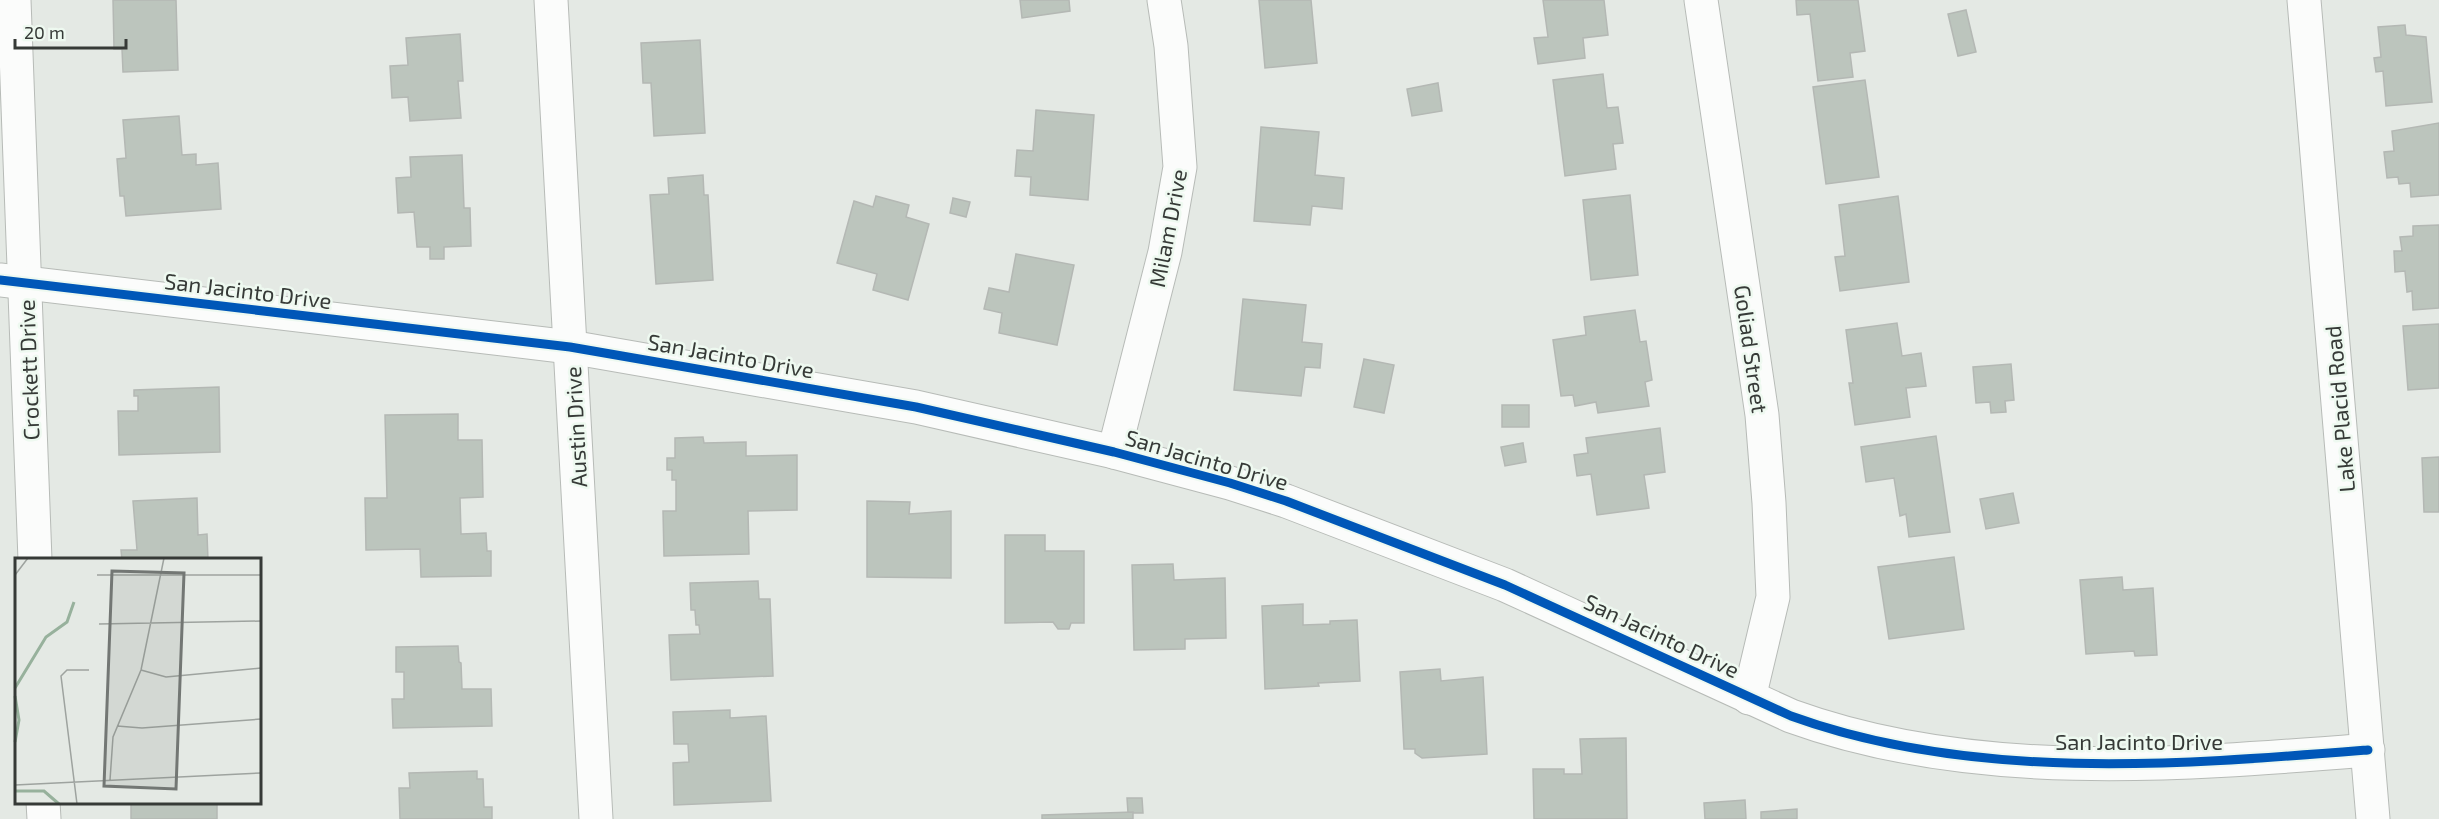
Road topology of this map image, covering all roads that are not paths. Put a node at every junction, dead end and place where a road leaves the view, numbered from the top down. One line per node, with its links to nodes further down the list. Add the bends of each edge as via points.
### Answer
1 (14, 0): 6 (street, Crockett Drive)
2 (552, 0): 7 (street, Austin Drive)
3 (1164, 0): 8 (street, Milam Drive, via 1180,167 1165,252)
4 (1701, 0): 10 (street, Goliad Street, via 1762,415 1769,503 1773,597)
5 (2304, 0): 11 (street, Lake Placid Road)
6 (12, 282): 7 (street, San Jacinto Drive); 9 (street, Crockett Drive)
7 (570, 347): 8 (street, San Jacinto Drive, via 906,405); 14 (street, Austin Drive)
8 (1114, 452): 10 (street, San Jacinto Drive, via 1286,501 1505,585)
9 (35, 558)
10 (1749, 698): 11 (street, San Jacinto Drive, via 1829,730 1947,753 2001,758 2149,763)
11 (2368, 750): 15 (street, Lake Placid Road)
12 (43, 804): 13 (street)
13 (44, 819)
14 (596, 819)
15 (2373, 819)

